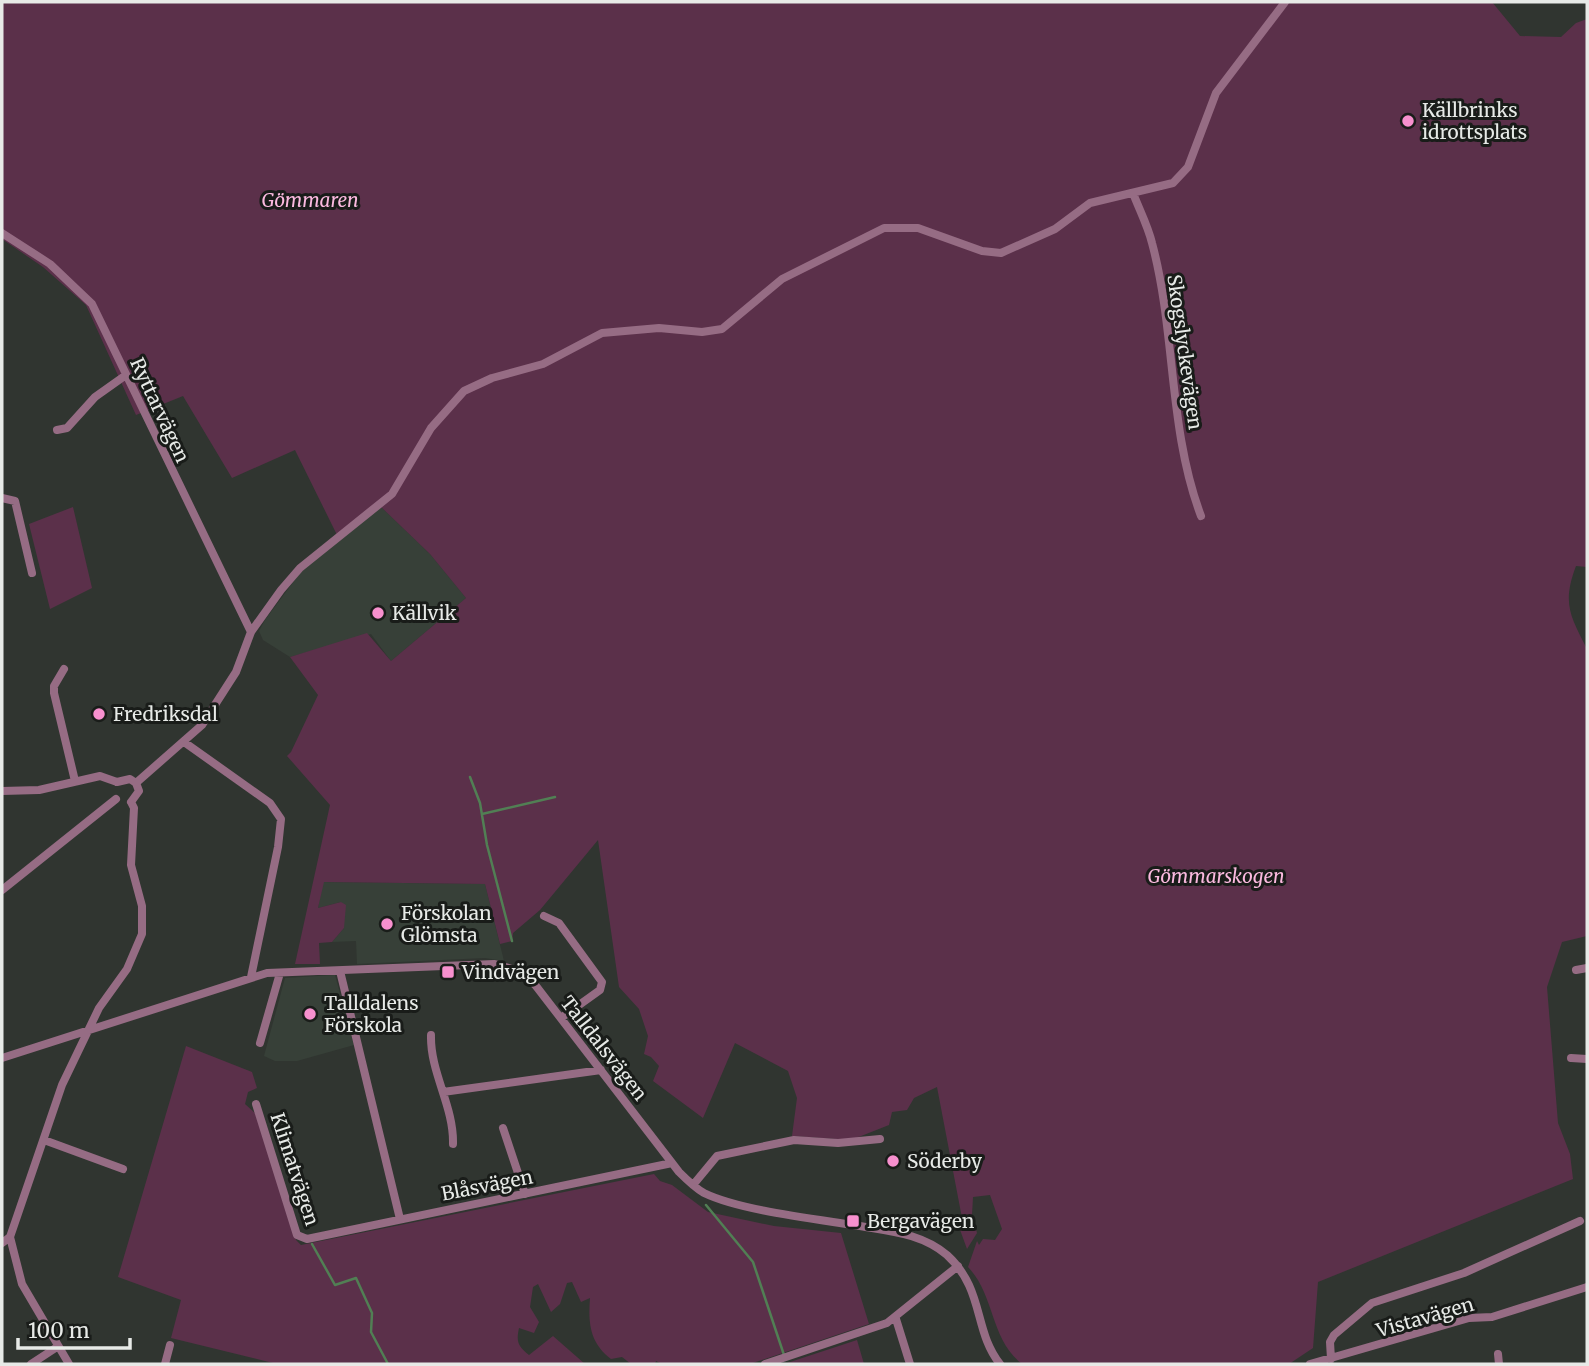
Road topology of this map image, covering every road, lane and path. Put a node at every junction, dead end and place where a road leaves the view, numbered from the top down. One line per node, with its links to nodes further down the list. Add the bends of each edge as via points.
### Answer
1 (1285, 2): 2 (street, via 1216,93 1182,176 1169,185)
2 (1133, 193): 7 (street, Skogslyckevägen, via 1155,256 1177,414); 9 (street, via 1090,203 1048,233 1000,253 918,228 884,228 782,279 722,329 601,333 543,364 473,386 430,428 392,494 300,568)
3 (2, 233): 4 (street, Ryttarvägen, via 50,264 87,298)
4 (126, 375): 5 (street, via 95,397 67,428); 9 (street, Ryttarvägen)
5 (57, 430)
6 (2, 498): 8 (street, via 15,502)
7 (1201, 516)
8 (32, 572)
9 (251, 632): 11 (street, via 225,694)
10 (64, 668): 12 (street, via 54,693)
11 (184, 742): 14 (street); 24 (street, via 270,803 281,819)
12 (75, 781): 13 (street, via 100,776); 15 (street, via 39,790)
13 (117, 782): 14 (street, via 130,779); 16 (street)
14 (136, 783): 17 (street, via 139,791)
15 (2, 792)
16 (116, 799): 17 (street); 18 (street)
17 (131, 802): 26 (street, via 131,865 142,905 142,934)
18 (2, 890)
19 (544, 916): 25 (street, via 559,923 602,982 600,990)
20 (1587, 968): 21 (street)
21 (1576, 970)
22 (340, 971): 23 (street, Talldalsvägen); 25 (street, Talldalsvägen, via 504,966 527,977); 43 (street)
23 (280, 972): 24 (street, Talldalsvägen); 28 (street)
24 (251, 977): 26 (street, Talldalsvägen)
25 (561, 1018): 32 (street, Talldalsvägen)
26 (90, 1030): 29 (street, Talldalsvägen); 37 (street, via 62,1085)
27 (431, 1035): 33 (street, via 431,1052)
28 (260, 1043)
29 (2, 1058)
30 (1572, 1058): 31 (street)
31 (1587, 1059)
32 (601, 1070): 33 (street); 39 (street, Talldalsvägen)
33 (443, 1092): 38 (street, via 454,1125)
34 (256, 1104): 46 (street, Klimatvägen, via 297,1235)
35 (503, 1128): 42 (street)
36 (880, 1139): 41 (street, via 838,1143 794,1140 718,1156)
37 (44, 1140): 40 (street); 45 (street)
38 (453, 1144)
39 (672, 1163): 41 (street, Talldalsvägen); 42 (street, Blåsvägen)
40 (123, 1169)
41 (693, 1185): 48 (street, Talldalsvägen, via 736,1203 914,1237 933,1245)
42 (525, 1194): 43 (street, Blåsvägen)
43 (400, 1219): 46 (street, Blåsvägen)
44 (1580, 1221): 54 (street, via 1464,1273 1372,1303 1334,1335)
45 (10, 1237): 47 (street); 52 (street, via 22,1284)
46 (307, 1239)
47 (2, 1243)
48 (958, 1266): 50 (street); 60 (street, Talldalsvägen, via 973,1291 989,1346)
49 (1587, 1287): 54 (street, Vistavägen, via 1544,1303 1492,1317 1469,1318)
50 (896, 1319): 58 (street); 59 (street)
51 (170, 1345): 57 (street)
52 (57, 1347): 55 (street); 56 (street)
53 (1498, 1354): 62 (street)
54 (1325, 1361): 61 (street, Vistavägen)
55 (31, 1364)
56 (69, 1364)
57 (165, 1364)
58 (765, 1364)
59 (910, 1364)
60 (1000, 1364)
61 (1310, 1364)
62 (1499, 1364)

